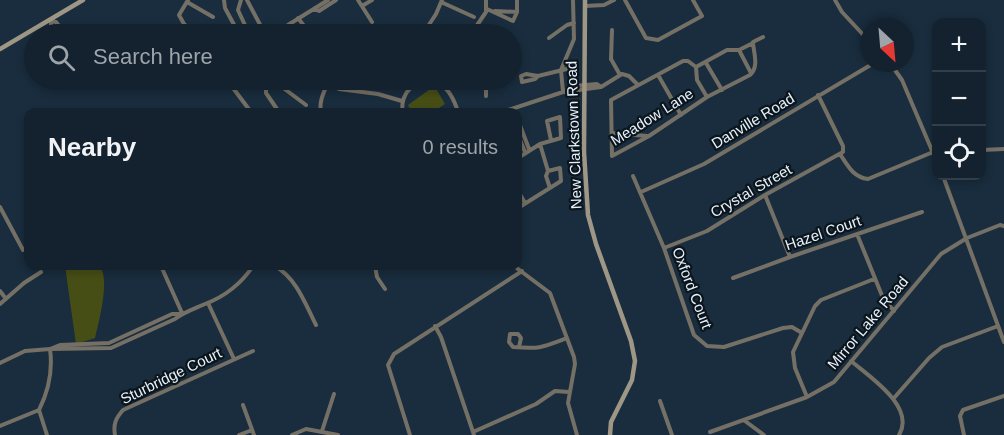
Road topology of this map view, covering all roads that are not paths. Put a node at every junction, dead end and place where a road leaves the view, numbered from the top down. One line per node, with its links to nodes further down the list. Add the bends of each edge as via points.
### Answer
1 (83, 0): 26 (street)
2 (224, 0): 32 (street)
3 (241, 0): 33 (street, via 238,10)
4 (248, 0): 34 (street)
5 (328, 0): 20 (street)
6 (336, 0): 20 (street, via 319,11)
7 (358, 0): 19 (street)
8 (372, 0): 19 (street)
9 (486, 0): 21 (street)
10 (573, 0): 28 (street)
11 (614, 0): 18 (street, via 604,5)
12 (625, 0): 13 (street, via 646,38 658,40 702,16)
13 (693, 0)
14 (835, 0): 40 (street)
15 (188, 1): 23 (street); 31 (street, via 179,15)
16 (441, 1): 24 (street); 37 (street)
17 (518, 1): 22 (street)
18 (585, 3): 58 (street, New Clarkstown Road)
19 (362, 6): 27 (street)
20 (314, 9): 25 (street)
21 (489, 10): 22 (street); 22 (street, via 513,21); 38 (street)
22 (517, 12)
23 (213, 17)
24 (474, 17)
25 (298, 18): 35 (street); 36 (street)
26 (51, 20): 29 (street); 30 (street)
27 (372, 22)
28 (574, 23): 43 (street); 50 (street, via 574,39)
29 (44, 24)
30 (51, 24)
31 (184, 24)
32 (234, 24)
33 (244, 24)
34 (260, 24)
35 (291, 24)
36 (302, 24)
37 (430, 24)
38 (478, 24)
39 (612, 30): 54 (street, via 611,59)
40 (860, 31)
41 (24, 35): 45 (street)
42 (763, 37): 44 (street, Meadow Lane)
43 (549, 38)
44 (753, 43): 46 (street, Meadow Lane); 53 (street, via 756,65)
45 (0, 49)
46 (739, 50): 47 (street, Meadow Lane, via 727,50); 53 (street)
47 (706, 63): 49 (street, Meadow Lane); 67 (street)
48 (575, 67): 50 (street)
49 (696, 68): 55 (street, Meadow Lane, via 683,61); 71 (street)
50 (561, 70): 56 (street); 68 (street)
51 (860, 71): 69 (street, Danville Road)
52 (896, 72): 89 (street)
53 (751, 74): 67 (street, Meadow Lane)
54 (620, 75): 57 (street, via 629,76); 58 (street, via 601,87)
55 (658, 75): 57 (street, Meadow Lane); 81 (street)
56 (538, 76)
57 (638, 85): 83 (street, Meadow Lane, via 611,100)
58 (583, 87): 68 (street); 161 (street, New Clarkstown Road, via 588,215 635,361 632,380 611,422)
59 (235, 90): 75 (street)
60 (266, 90): 76 (street)
61 (286, 90): 73 (street)
62 (325, 90): 77 (street)
63 (344, 90): 72 (street)
64 (409, 90): 72 (street)
65 (447, 90): 79 (street)
66 (485, 90): 70 (street)
67 (722, 90): 71 (street, Meadow Lane)
68 (563, 92): 74 (street)
69 (818, 95): 93 (street, via 843,146); 99 (street, Danville Road, via 704,164)
70 (486, 96)
71 (707, 97): 81 (street, Meadow Lane)
72 (402, 101): 78 (street)
73 (306, 105)
74 (519, 107): 80 (street)
75 (248, 108)
76 (276, 108)
77 (320, 108)
78 (403, 108)
79 (456, 108)
80 (516, 108)
81 (681, 114): 84 (street, Meadow Lane)
82 (522, 133): 91 (street)
83 (612, 133): 84 (street); 84 (street, Meadow Lane, via 612,156)
84 (649, 136)
85 (551, 140): 85 (street, via 561,138 560,117 548,121); 87 (street)
86 (522, 142): 91 (street)
87 (540, 144): 91 (street); 95 (street)
88 (1004, 149): 90 (street)
89 (932, 150)
90 (986, 150)
91 (527, 151): 94 (street)
92 (932, 152): 93 (street, via 868,179 852,172)
93 (840, 154): 100 (street, Crystal Street)
94 (522, 155)
95 (548, 171): 98 (street); 98 (street, via 560,168 561,181)
96 (633, 176): 99 (street, Oxford Court)
97 (945, 180): 109 (street)
98 (550, 188): 102 (street)
99 (640, 192): 110 (street, Oxford Court)
100 (765, 195): 110 (street, Crystal Street, via 707,231); 112 (street)
101 (522, 198): 102 (street)
102 (525, 204): 103 (street)
103 (522, 206)
104 (0, 207): 111 (street)
105 (922, 212): 108 (street, Hazel Court)
106 (1004, 221): 107 (street)
107 (1002, 226): 109 (street, Mirror Lake Road)
108 (857, 234): 112 (street, Hazel Court); 120 (street)
109 (967, 238): 126 (street, Mirror Lake Road, via 941,254); 130 (street)
110 (664, 249): 131 (street, Oxford Court, via 694,335 707,346 724,347 783,328 792,327)
111 (23, 250)
112 (790, 256): 119 (street, Hazel Court)
113 (163, 270): 127 (street)
114 (250, 270): 124 (street, via 234,289)
115 (282, 270): 128 (street, via 295,284)
116 (376, 270): 121 (street)
117 (522, 271): 129 (street); 132 (street, via 550,293)
118 (41, 272): 123 (street)
119 (733, 278)
120 (874, 279): 126 (street); 131 (street, via 821,300)
121 (385, 290)
122 (0, 291): 123 (street)
123 (6, 299): 125 (street)
124 (208, 303): 127 (street); 137 (street)
125 (0, 304)
126 (894, 311): 138 (street, Mirror Lake Road)
127 (181, 314): 135 (street, via 172,314 109,343)
128 (316, 325)
129 (435, 326): 154 (street); 159 (street, via 394,354 388,364)
130 (998, 326): 133 (street); 144 (street, via 942,347)
131 (802, 333): 143 (street, via 793,352)
132 (567, 338): 134 (street, via 539,349); 140 (street, via 574,364)
133 (1004, 342)
134 (519, 347)
135 (50, 349): 139 (street, via 25,351); 147 (street, via 52,366)
136 (254, 351): 137 (street, Sturbridge Court)
137 (234, 359): 153 (street, Sturbridge Court, via 123,410)
138 (851, 361): 143 (street, Mirror Lake Road, via 834,382); 144 (street)
139 (0, 363)
140 (569, 392): 154 (street, via 555,391); 160 (street, via 568,409)
141 (334, 394): 150 (street)
142 (1004, 396): 165 (street, via 963,410 960,416)
143 (807, 397): 148 (street, Mirror Lake Road)
144 (894, 398): 164 (street, via 903,428)
145 (660, 401): 162 (street)
146 (243, 405): 152 (street)
147 (39, 410): 149 (street); 155 (street)
148 (744, 420): 151 (street, Mirror Lake Road); 163 (street)
149 (0, 426)
150 (322, 431): 157 (street, via 306,429); 158 (street)
151 (710, 432)
152 (253, 433): 156 (street)
153 (114, 434)
154 (474, 434)
155 (47, 435)
156 (239, 435)
157 (292, 435)
158 (338, 435)
159 (410, 435)
160 (577, 435)
161 (610, 435)
162 (672, 435)
163 (764, 435)
164 (899, 435)
165 (964, 435)

